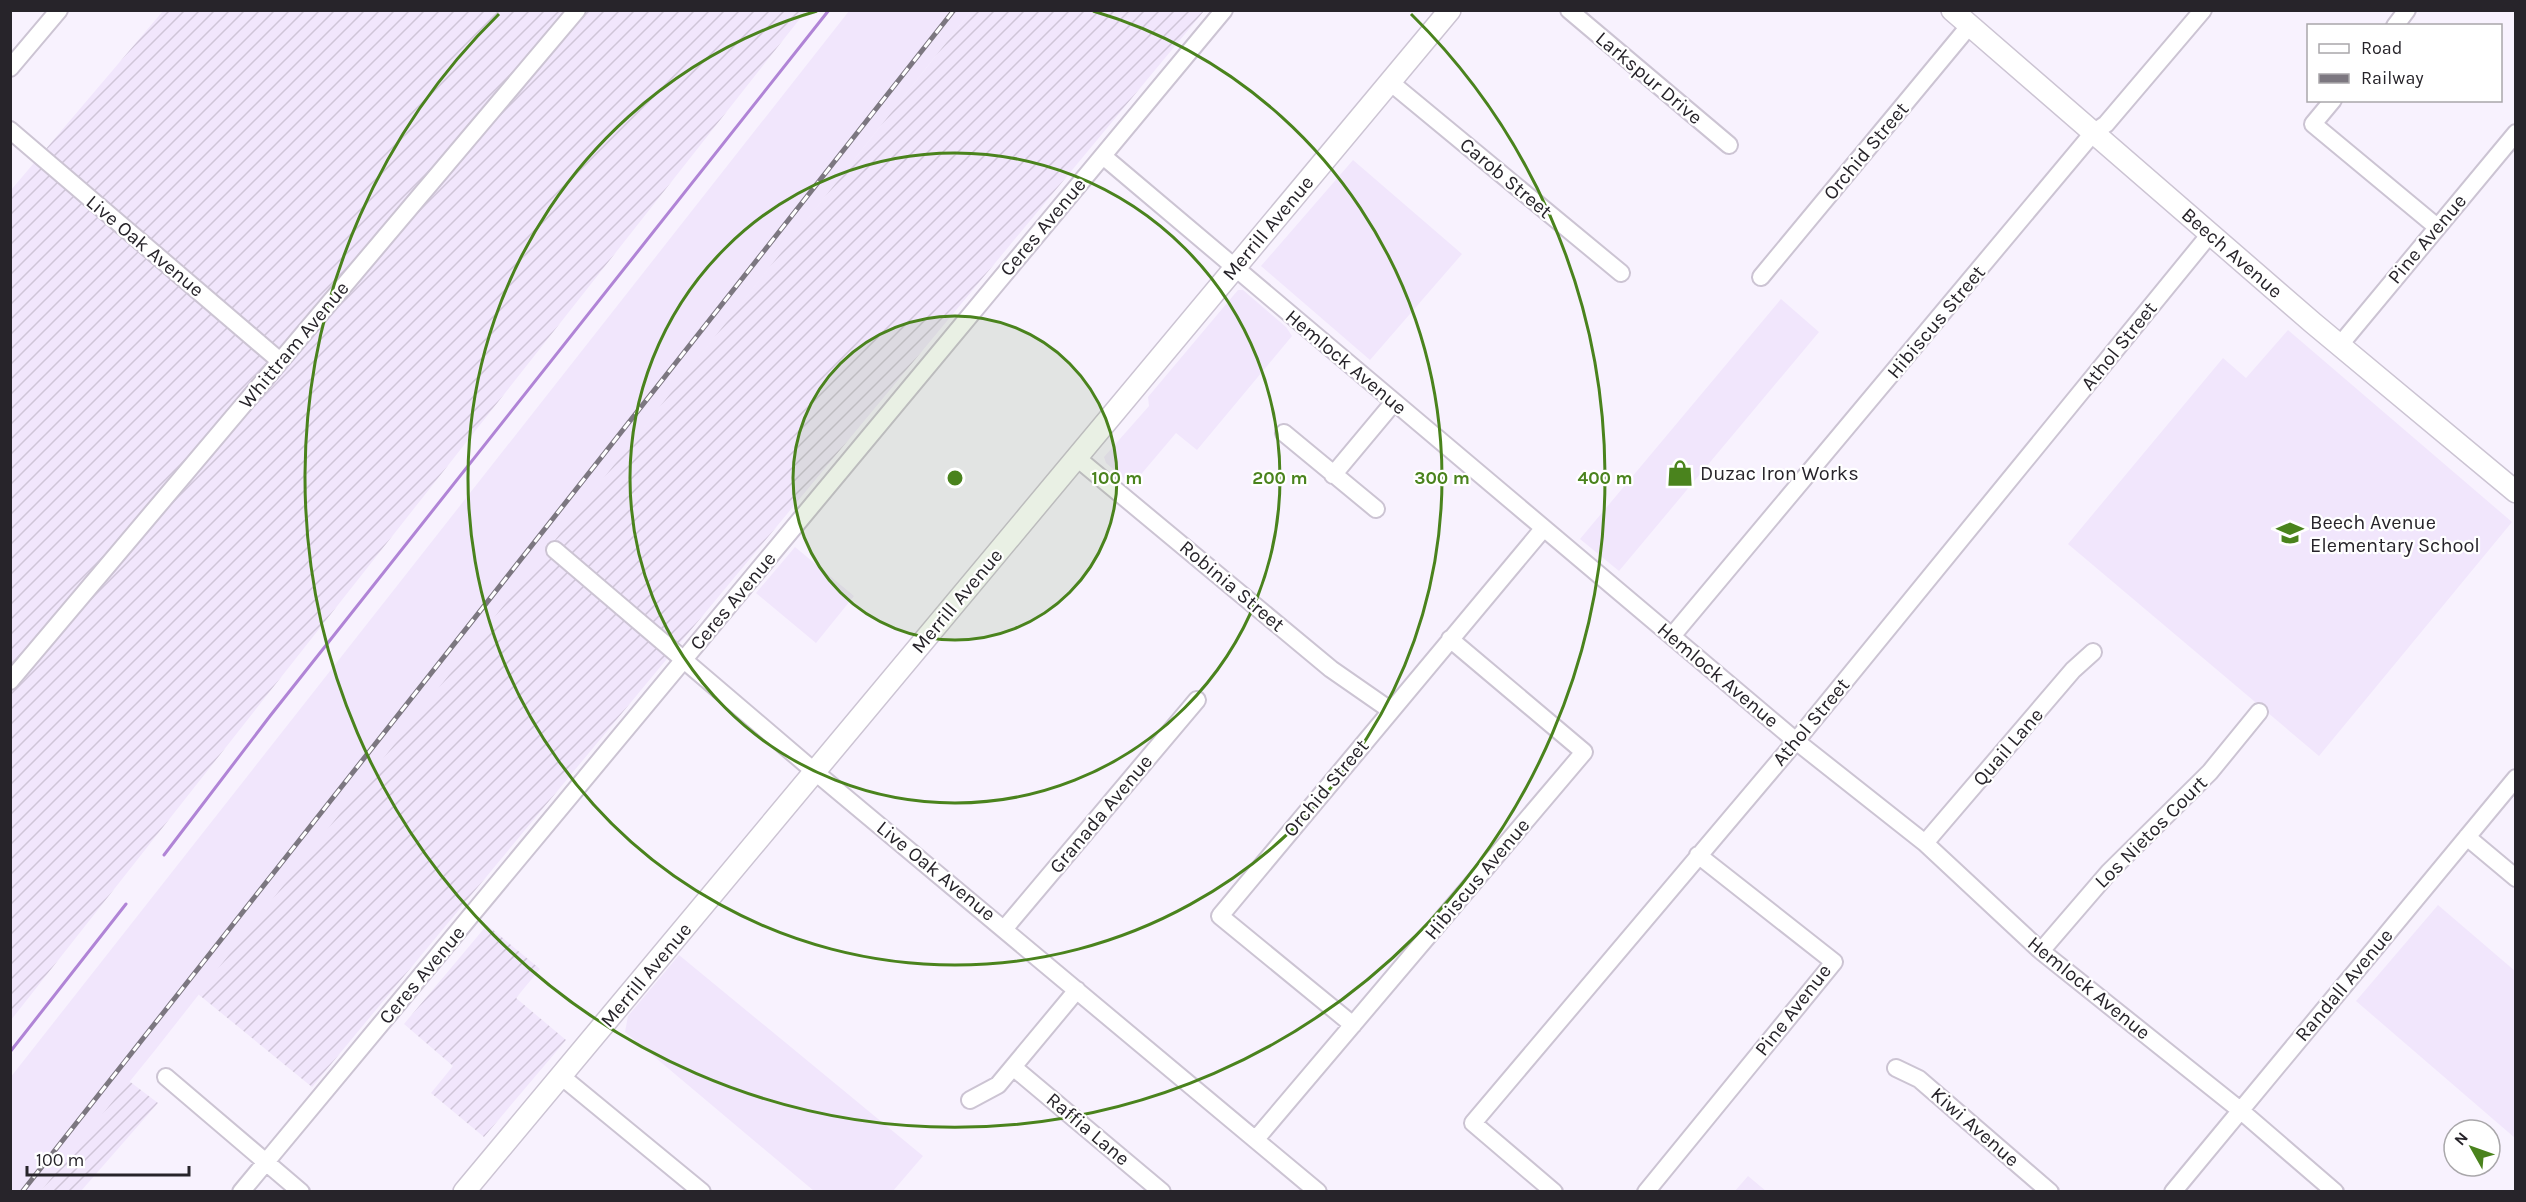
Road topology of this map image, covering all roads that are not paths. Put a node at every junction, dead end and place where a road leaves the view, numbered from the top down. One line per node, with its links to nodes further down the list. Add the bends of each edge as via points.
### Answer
1 (59, 10): 11 (street)
2 (577, 10): 25 (street, Whittram Avenue)
3 (1224, 10): 18 (street, Ceres Avenue)
4 (1450, 10): 12 (main road, Merrill Avenue)
5 (1569, 10): 17 (street, Larkspur Drive)
6 (1952, 10): 10 (main road, Beech Avenue)
7 (2407, 10): 9 (street)
8 (2201, 11): 15 (street, Hibiscus Street, via 2106,124)
9 (2396, 24)
10 (1971, 25): 15 (main road, Beech Avenue); 23 (street, Orchid Street)
11 (10, 69)
12 (1390, 82): 21 (main road, Merrill Avenue); 22 (street, Carob Street)
13 (2331, 102): 19 (street, via 2313,124)
14 (10, 130): 25 (street, Live Oak Avenue)
15 (2093, 133): 20 (main road, Beech Avenue); 34 (street, Hibiscus Street)
16 (2516, 133): 19 (street, Pine Avenue)
17 (1729, 145)
18 (1102, 156): 21 (street, Hemlock Avenue); 37 (street, Ceres Avenue)
19 (2437, 227): 24 (street, Pine Avenue)
20 (2210, 234): 24 (main road, Beech Avenue); 42 (street, Athol Street)
21 (1235, 268): 26 (street, Hemlock Avenue); 28 (main road, Merrill Avenue)
22 (1621, 273)
23 (1761, 277)
24 (2339, 346): 30 (main road, Beech Avenue)
25 (280, 361): 38 (street, Whittram Avenue)
26 (1394, 402): 29 (street); 32 (street, Hemlock Avenue)
27 (1284, 433): 29 (street)
28 (1077, 458): 40 (street, Robinia Street, via 1331,669); 43 (main road, Merrill Avenue)
29 (1333, 475): 31 (street)
30 (2516, 492)
31 (1376, 509)
32 (1543, 529): 34 (street, Hemlock Avenue); 35 (street, Orchid Street)
33 (555, 550): 37 (street, Live Oak Avenue)
34 (1672, 636): 42 (street, Hemlock Avenue)
35 (1450, 639): 40 (street, Orchid Street); 52 (street, Hibiscus Avenue, via 1584,752)
36 (2093, 651): 46 (street, Quail Lane)
37 (684, 660): 43 (street, Live Oak Avenue); 60 (street, Ceres Avenue)
38 (10, 681)
39 (1197, 700): 49 (street, Granada Avenue)
40 (1390, 710): 52 (street, Orchid Street, via 1220,915)
41 (2259, 712): 50 (street, Los Nietos Court, via 2210,772 2109,872)
42 (1796, 741): 46 (street, Hemlock Avenue); 47 (street, Athol Street)
43 (814, 771): 49 (street, Live Oak Avenue); 55 (main road, Merrill Avenue)
44 (2516, 778): 45 (street, Randall Avenue)
45 (2467, 837): 48 (street); 58 (street, Randall Avenue)
46 (1925, 843): 50 (street, Hemlock Avenue)
47 (1698, 855): 67 (street, Athol Street, via 1473,1123); 68 (street, Pine Avenue, via 1834,962)
48 (2516, 878)
49 (1005, 928): 51 (street, Live Oak Avenue)
50 (2040, 951): 58 (street, Hemlock Avenue)
51 (1077, 990): 53 (street); 59 (street, Live Oak Avenue)
52 (1353, 1025): 59 (street, Hibiscus Avenue)
53 (1013, 1067): 57 (street, via 998,1085); 65 (street, Raffia Lane)
54 (1896, 1068): 69 (street, Kiwi Avenue, via 1919,1079)
55 (561, 1076): 63 (main road, Merrill Avenue); 64 (street)
56 (166, 1077): 60 (street)
57 (970, 1100)
58 (2240, 1110): 70 (street, Randall Avenue); 71 (street, Hemlock Avenue)
59 (1256, 1139): 66 (street, Live Oak Avenue)
60 (266, 1161): 61 (street, Ceres Avenue); 62 (street)
61 (241, 1191)
62 (301, 1191)
63 (464, 1191)
64 (702, 1191)
65 (1162, 1191)
66 (1318, 1191)
67 (1554, 1191)
68 (1646, 1191)
69 (2050, 1191)
70 (2173, 1191)
71 (2335, 1191)

